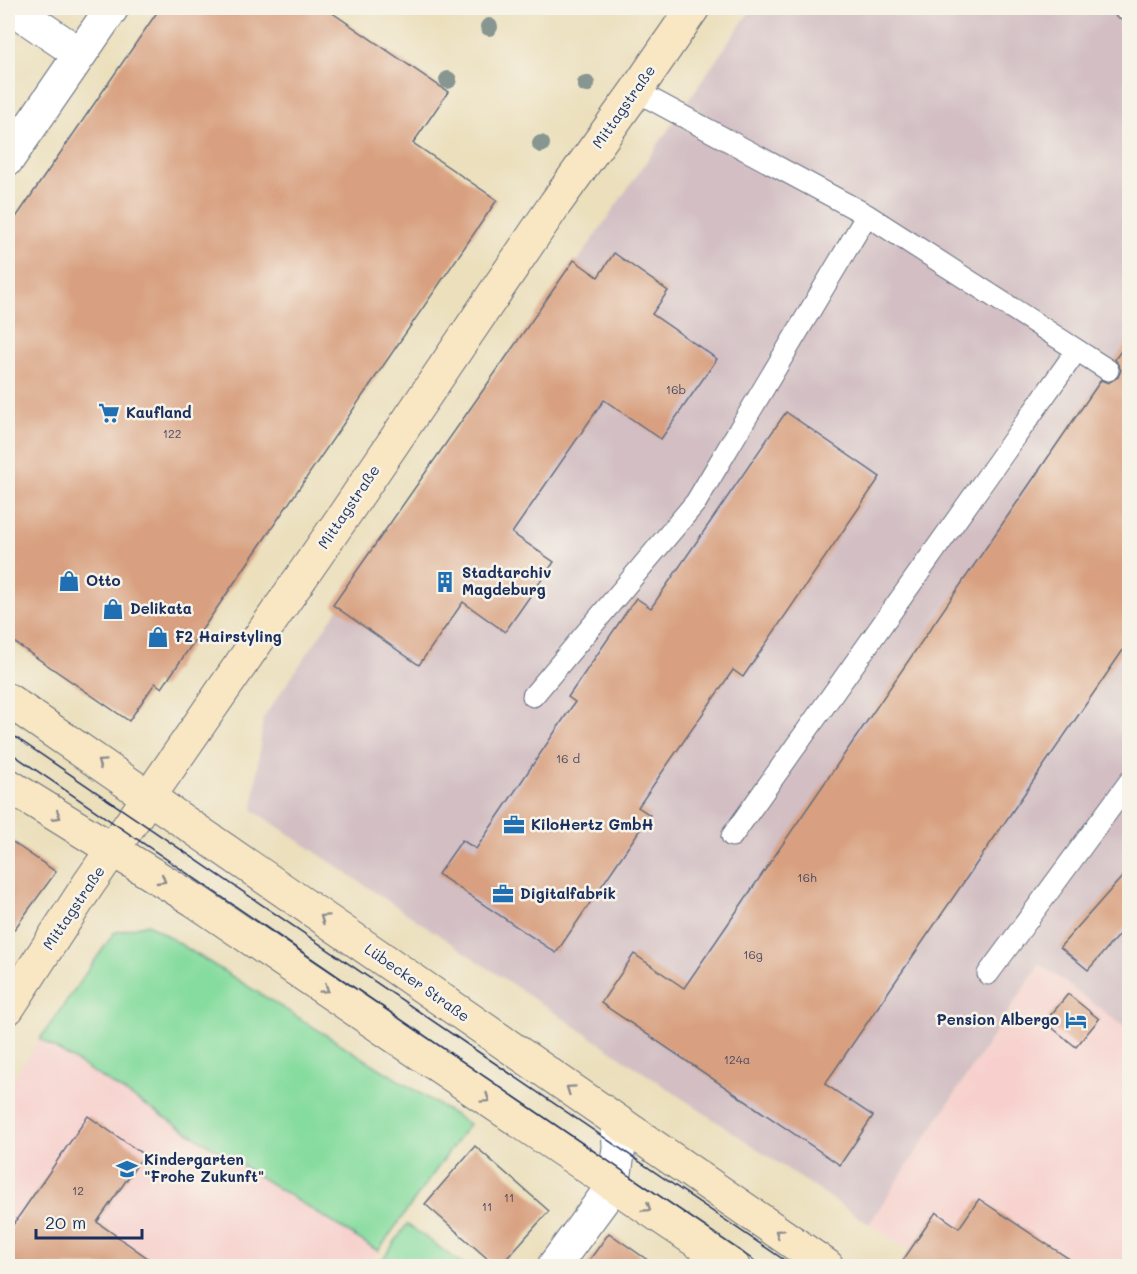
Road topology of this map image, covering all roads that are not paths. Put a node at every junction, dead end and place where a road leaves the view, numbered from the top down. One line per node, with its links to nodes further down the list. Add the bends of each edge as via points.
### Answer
1 (12, 8): 6 (street)
2 (112, 8): 6 (street)
3 (693, 8): 7 (main road, Mittagstraße)
4 (1123, 8): 5 (lane)
5 (1130, 12)
6 (80, 54): 8 (street)
7 (636, 91): 9 (lane); 16 (main road, Mittagstraße)
8 (8, 159)
9 (867, 215): 10 (lane); 12 (lane, via 696,502)
10 (1077, 350): 11 (lane); 17 (lane)
11 (1108, 370)
12 (533, 696)
13 (8, 700): 16 (main road, Lübecker Straße, one-way to 13)
14 (1130, 781): 19 (lane)
15 (8, 785): 18 (main road, one-way to 18)
16 (149, 797): 18 (main road, Mittagstraße); 21 (main road, Lübecker Straße, one-way to 16)
17 (732, 836)
18 (112, 850): 20 (main road, Mittagstraße); 22 (main road, one-way to 22, via 194,900)
19 (988, 974)
20 (8, 1008)
21 (618, 1123): 22 (street); 25 (main road, Lübecker Straße, one-way to 21)
22 (614, 1186): 23 (street); 24 (main road, one-way to 24)
23 (554, 1266)
24 (733, 1266)
25 (827, 1266)

